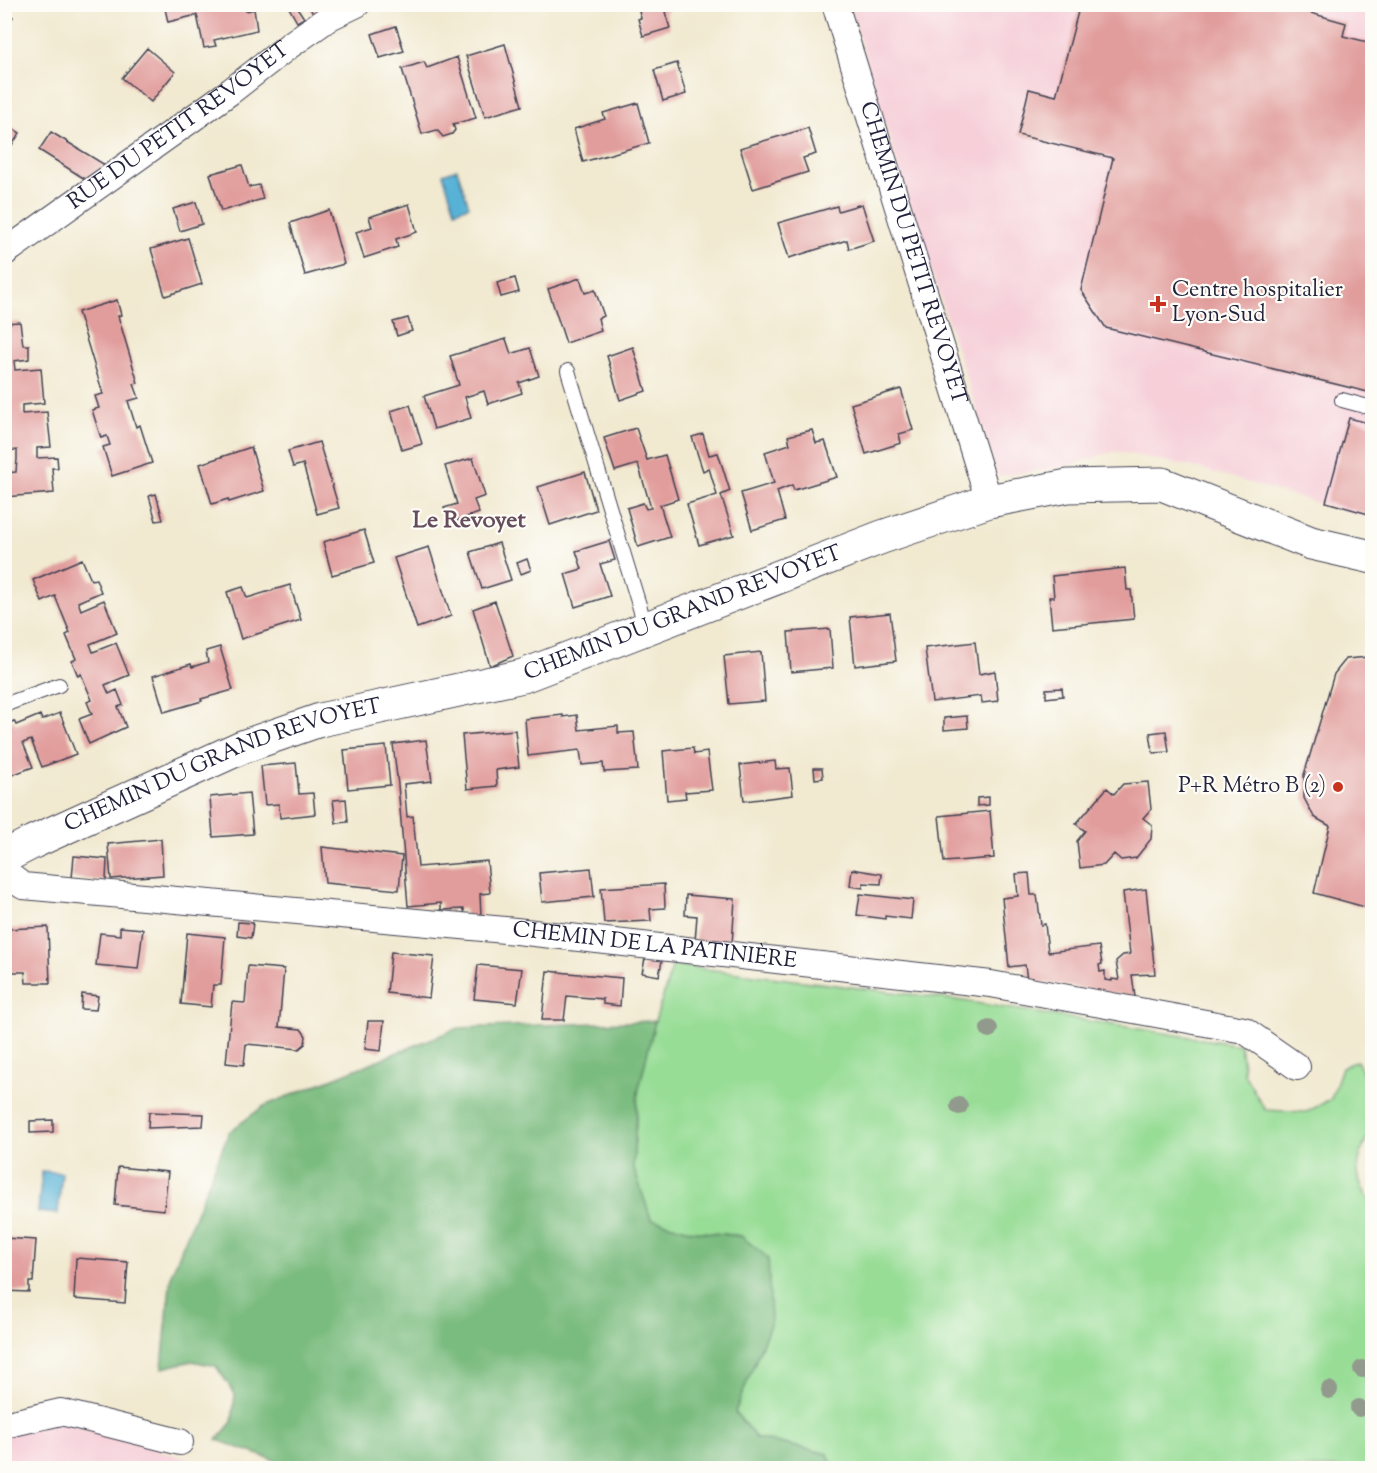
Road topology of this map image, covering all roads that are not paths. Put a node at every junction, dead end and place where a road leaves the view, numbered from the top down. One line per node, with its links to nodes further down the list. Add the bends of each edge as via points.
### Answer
1 (357, 4): 3 (street, RUE DU PETIT REVOYET, via 330,17 290,45)
2 (836, 4): 7 (street, CHEMIN DU PETIT REVOYET)
3 (4, 253)
4 (568, 371): 9 (lane)
5 (1342, 400): 6 (lane)
6 (1372, 408)
7 (989, 501): 8 (street, CHEMIN DU GRAND REVOYET, via 1068,486 1162,484 1311,543); 9 (street, CHEMIN DU GRAND REVOYET, via 882,537)
8 (1372, 558)
9 (646, 628): 12 (street, CHEMIN DU GRAND REVOYET, via 523,676 320,720 242,747)
10 (59, 685): 11 (lane)
11 (4, 705)
12 (4, 857)
13 (4, 872): 14 (street, CHEMIN DE LA PATINIÈRE, via 23,886 504,930 991,984 1244,1030)
14 (1297, 1067)
15 (4, 1425): 16 (street, via 61,1412)
16 (180, 1442)

